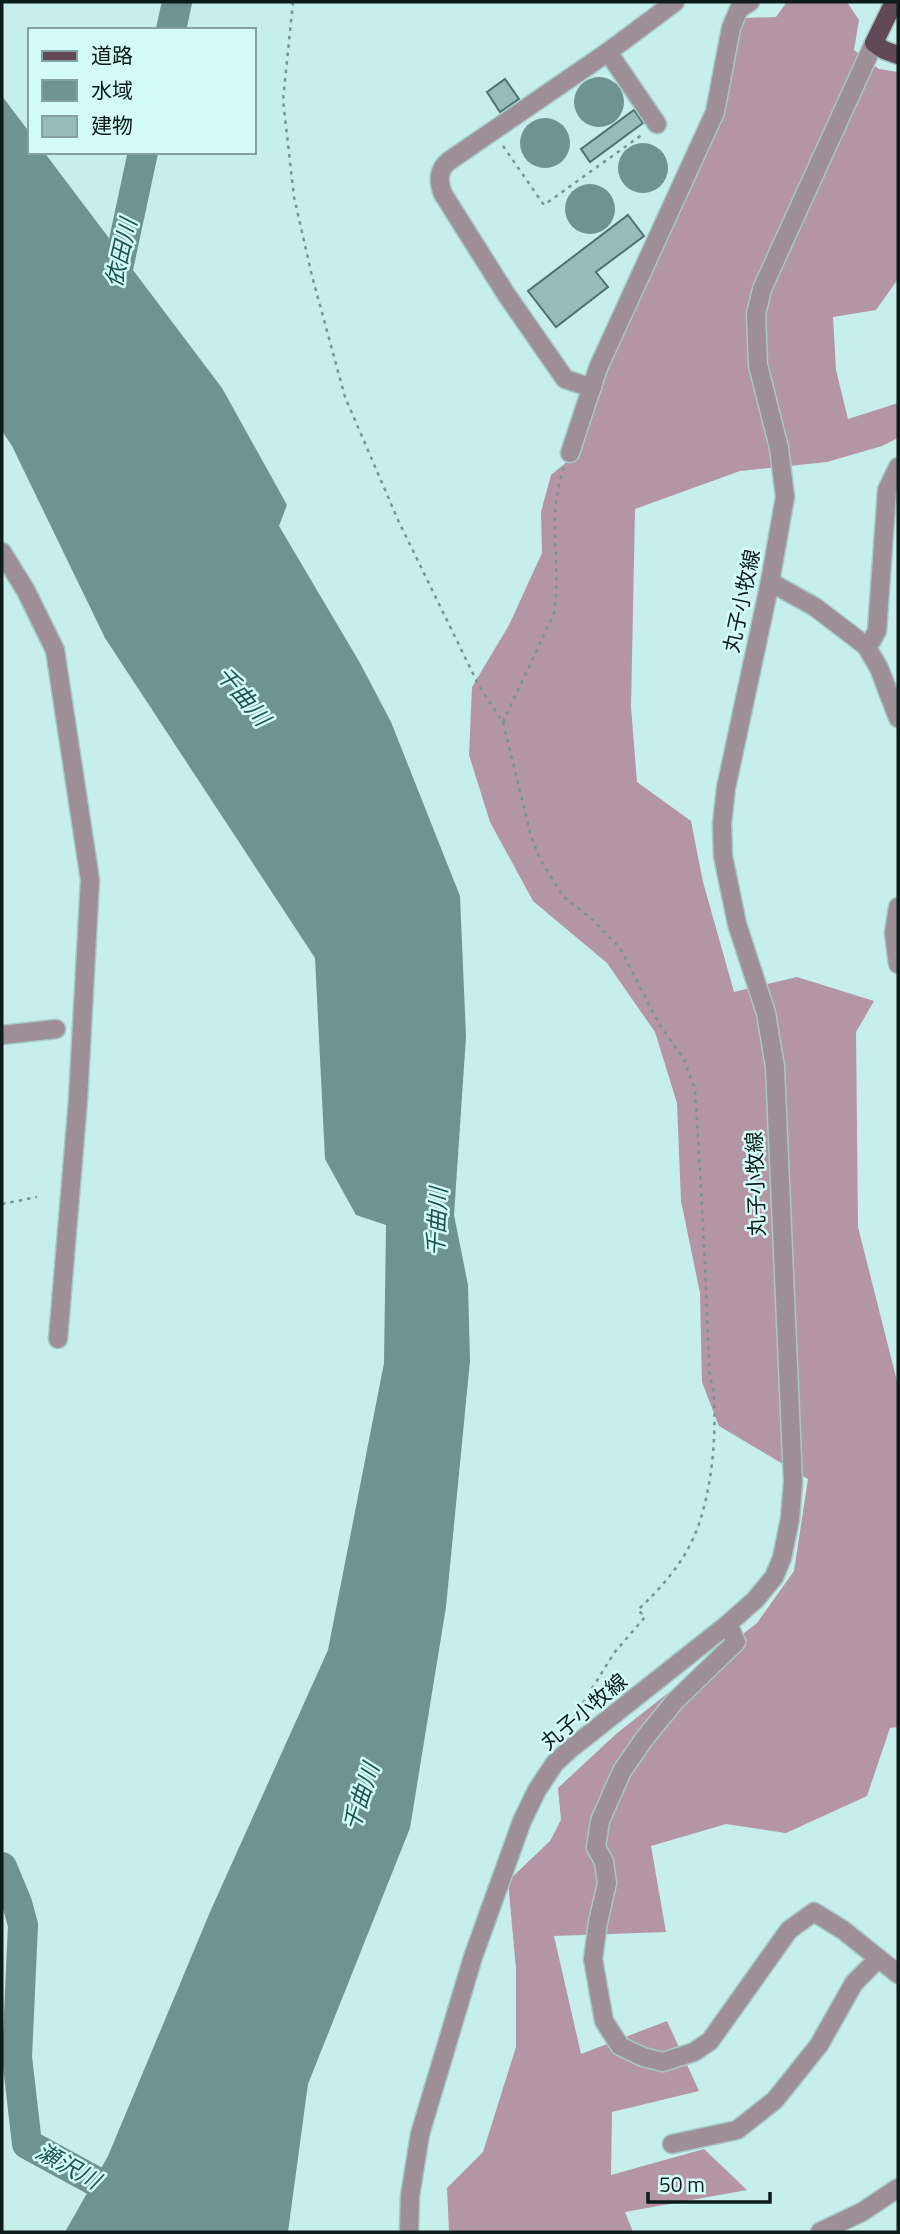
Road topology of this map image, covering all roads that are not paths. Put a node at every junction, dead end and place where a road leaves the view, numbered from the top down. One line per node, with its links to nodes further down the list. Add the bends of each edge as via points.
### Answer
1 (675, 2): 5 (street)
2 (750, 2): 8 (street, via 739,9 731,28 715,111)
3 (894, 2): 4 (main road)
4 (874, 43): 6 (main road); 12 (street, 丸子小牧線, via 762,289 756,314 758,365 779,448 785,497)
5 (608, 52): 7 (street); 8 (street, via 444,165 440,177 440,186 506,294 565,379)
6 (898, 55)
7 (657, 124)
8 (592, 388): 9 (street)
9 (570, 453)
10 (898, 467): 13 (street, via 887,490 877,631)
11 (2, 552): 19 (street, via 55,650 90,880)
12 (771, 582): 13 (street, via 815,607); 20 (street, 丸子小牧線, via 722,824 723,856 737,924 772,1039 793,1482 787,1541 774,1577)
13 (866, 646): 14 (street)
14 (898, 718)
15 (898, 907): 16 (street, via 894,933)
16 (898, 964)
17 (56, 1029): 18 (street)
18 (2, 1035)
19 (58, 1339)
20 (728, 1624): 21 (street, via 736,1642 644,1740 622,1771 600,1821 596,1847 607,1883 593,1959 604,2021 620,2046 643,2057 663,2062 694,2052 710,2041 789,1930 814,1912); 25 (street, 丸子小牧線, via 569,1750 549,1772 522,1821 473,1957 420,2134)
21 (878, 1959): 22 (street); 23 (street, via 854,1983 819,2045 775,2100 737,2130)
22 (898, 1974)
23 (672, 2144)
24 (898, 2188): 26 (street)
25 (409, 2232)
26 (820, 2232)

